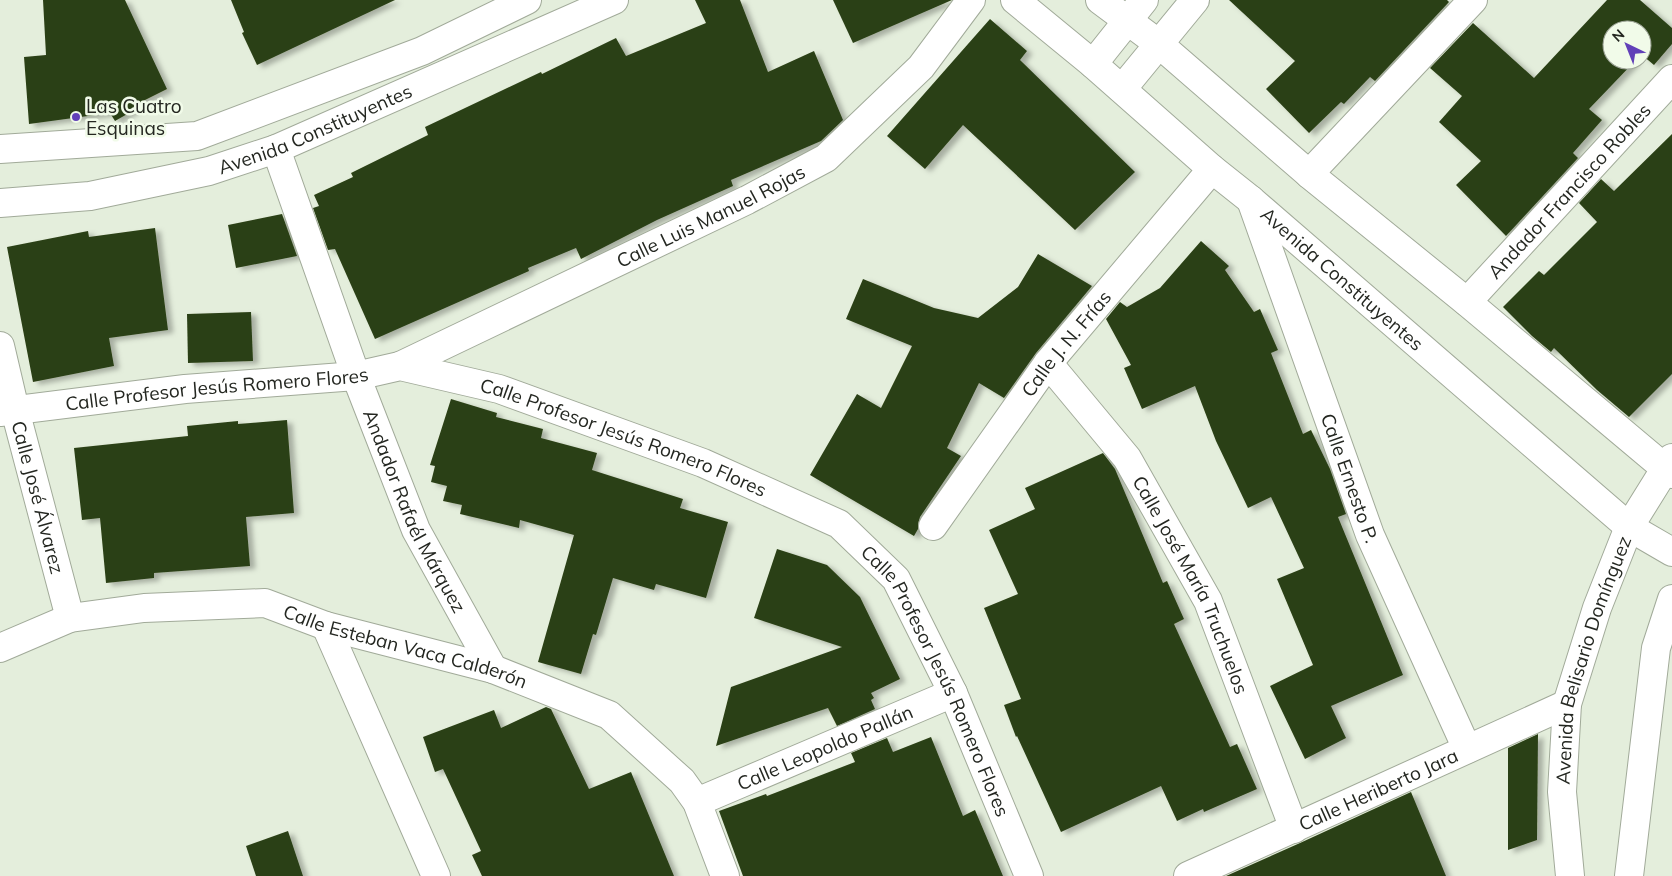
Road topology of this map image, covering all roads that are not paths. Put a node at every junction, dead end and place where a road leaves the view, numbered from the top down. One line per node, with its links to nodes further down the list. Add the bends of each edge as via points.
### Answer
1 (527, 0): 9 (street, Avenida Constituyentes)
2 (614, 0): 16 (street, Avenida Constituyentes)
3 (971, 0): 26 (street, Calle Luis Manuel Rojas, via 921,68 826,158 747,200)
4 (1015, 0): 13 (street, Avenida Constituyentes)
5 (1100, 0): 10 (street)
6 (1144, 0): 10 (street)
7 (1195, 0): 11 (street)
8 (1473, 0): 20 (street)
9 (492, 8): 12 (street, Avenida Constituyentes, via 422,50)
10 (1127, 21): 11 (street); 13 (street)
11 (1159, 44): 15 (street); 20 (street)
12 (394, 61): 16 (street); 17 (street, Avenida Constituyentes, via 197,136)
13 (1093, 64): 15 (street, Avenida Constituyentes)
14 (1672, 79): 23 (street, Andador Francisco Robles)
15 (1122, 89): 19 (street, Avenida Constituyentes)
16 (404, 93): 18 (street, Avenida Constituyentes)
17 (0, 149)
18 (276, 149): 22 (street, Avenida Constituyentes, via 209,171 90,196); 27 (street, Andador Rafaél Márquez)
19 (1212, 169): 21 (street, Avenida Constituyentes); 25 (street, Calle J. N. Frías)
20 (1309, 174): 23 (street)
21 (1251, 200): 31 (street, Avenida Constituyentes); 40 (street, Calle Ernesto P., via 1370,535)
22 (0, 203)
23 (1467, 302): 29 (street)
24 (0, 346): 28 (street, Calle José Álvarez)
25 (1048, 363): 30 (street, Calle J. N. Frías); 42 (street, Calle José María Truchuelos, via 1127,458 1208,601)
26 (400, 366): 27 (street, Calle Profesor Jesús Romero Flores); 38 (street, Calle Profesor Jesús Romero Flores, via 509,392 703,463 839,524 896,578)
27 (356, 376): 28 (street, Calle Profesor Jesús Romero Flores, via 185,389); 37 (street, Andador Rafaél Márquez, via 416,530)
28 (8, 411): 34 (street, Calle José Álvarez)
29 (1669, 467): 31 (street, Avenida Belisario Domínguez)
30 (933, 526)
31 (1629, 527): 32 (street, Avenida Constituyentes); 39 (street, Avenida Belisario Domínguez, via 1597,608)
32 (1672, 552)
33 (1672, 599): 48 (street, via 1656,648)
34 (70, 618): 35 (street, Calle Esteban Vaca Calderón, via 144,608 265,603); 36 (street, Calle Esteban Vaca Calderón)
35 (326, 626): 37 (street, Calle Esteban Vaca Calderón); 43 (street)
36 (0, 648)
37 (492, 669): 41 (street, Calle Esteban Vaca Calderón, via 609,715 682,781)
38 (953, 693): 41 (street, Calle Leopoldo Pallán); 45 (street, Calle Profesor Jesús Romero Flores)
39 (1568, 704): 40 (street, Calle Heriberto Jara); 47 (street, Avenida Belisario Domínguez, via 1562,792)
40 (1467, 748): 42 (street, Calle Heriberto Jara)
41 (697, 802): 44 (street, Calle Esteban Vaca Calderón)
42 (1294, 829): 46 (street, Calle Heriberto Jara)
43 (436, 876)
44 (726, 876)
45 (1029, 876)
46 (1188, 876)
47 (1570, 876)
48 (1629, 876)

